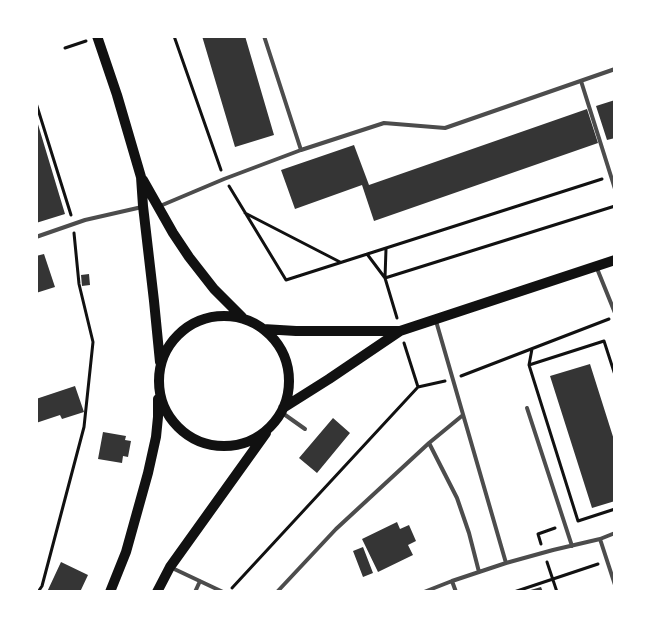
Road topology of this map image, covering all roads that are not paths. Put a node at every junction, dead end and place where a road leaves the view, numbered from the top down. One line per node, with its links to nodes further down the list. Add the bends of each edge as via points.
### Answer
1 (264, 36): 5 (lane)
2 (97, 37): 6 (main road)
3 (615, 69): 4 (lane)
4 (581, 81): 5 (lane, via 445,128 384,123); 7 (lane)
5 (301, 150): 9 (lane)
6 (141, 177): 8 (main road); 9 (main road)
7 (615, 189)
8 (143, 206): 10 (lane, via 85,220); 18 (main road)
9 (158, 207): 14 (main road, via 214,289)
10 (36, 237)
11 (615, 260): 12 (main road)
12 (596, 266): 13 (lane); 15 (main road)
13 (615, 315)
14 (242, 318): 16 (main road); 18 (main road, via 215,316 191,324 175,335)
15 (436, 319): 17 (main road); 22 (lane)
16 (263, 329): 17 (main road); 21 (main road, via 278,345 286,364 290,383)
17 (400, 331): 21 (main road)
18 (160, 365): 19 (main road)
19 (158, 390): 24 (main road, via 176,425 185,434 206,444 240,444); 35 (main road, via 156,437 148,473 126,552)
20 (527, 408): 28 (lane)
21 (282, 410): 23 (lane); 24 (main road)
22 (463, 416): 25 (lane); 29 (lane)
23 (305, 429)
24 (268, 430): 30 (main road)
25 (428, 443): 31 (lane, via 457,498); 39 (lane, via 336,529)
26 (615, 533): 27 (lane)
27 (600, 539): 28 (lane); 34 (lane)
28 (572, 546): 29 (lane)
29 (506, 563): 31 (lane)
30 (170, 567): 33 (lane); 36 (main road)
31 (479, 572): 32 (lane)
32 (452, 580): 40 (lane); 41 (lane)
33 (200, 581): 37 (lane); 38 (lane)
34 (615, 585)
35 (110, 592)
36 (157, 592)
37 (194, 592)
38 (223, 592)
39 (277, 592)
40 (424, 592)
41 (456, 592)

